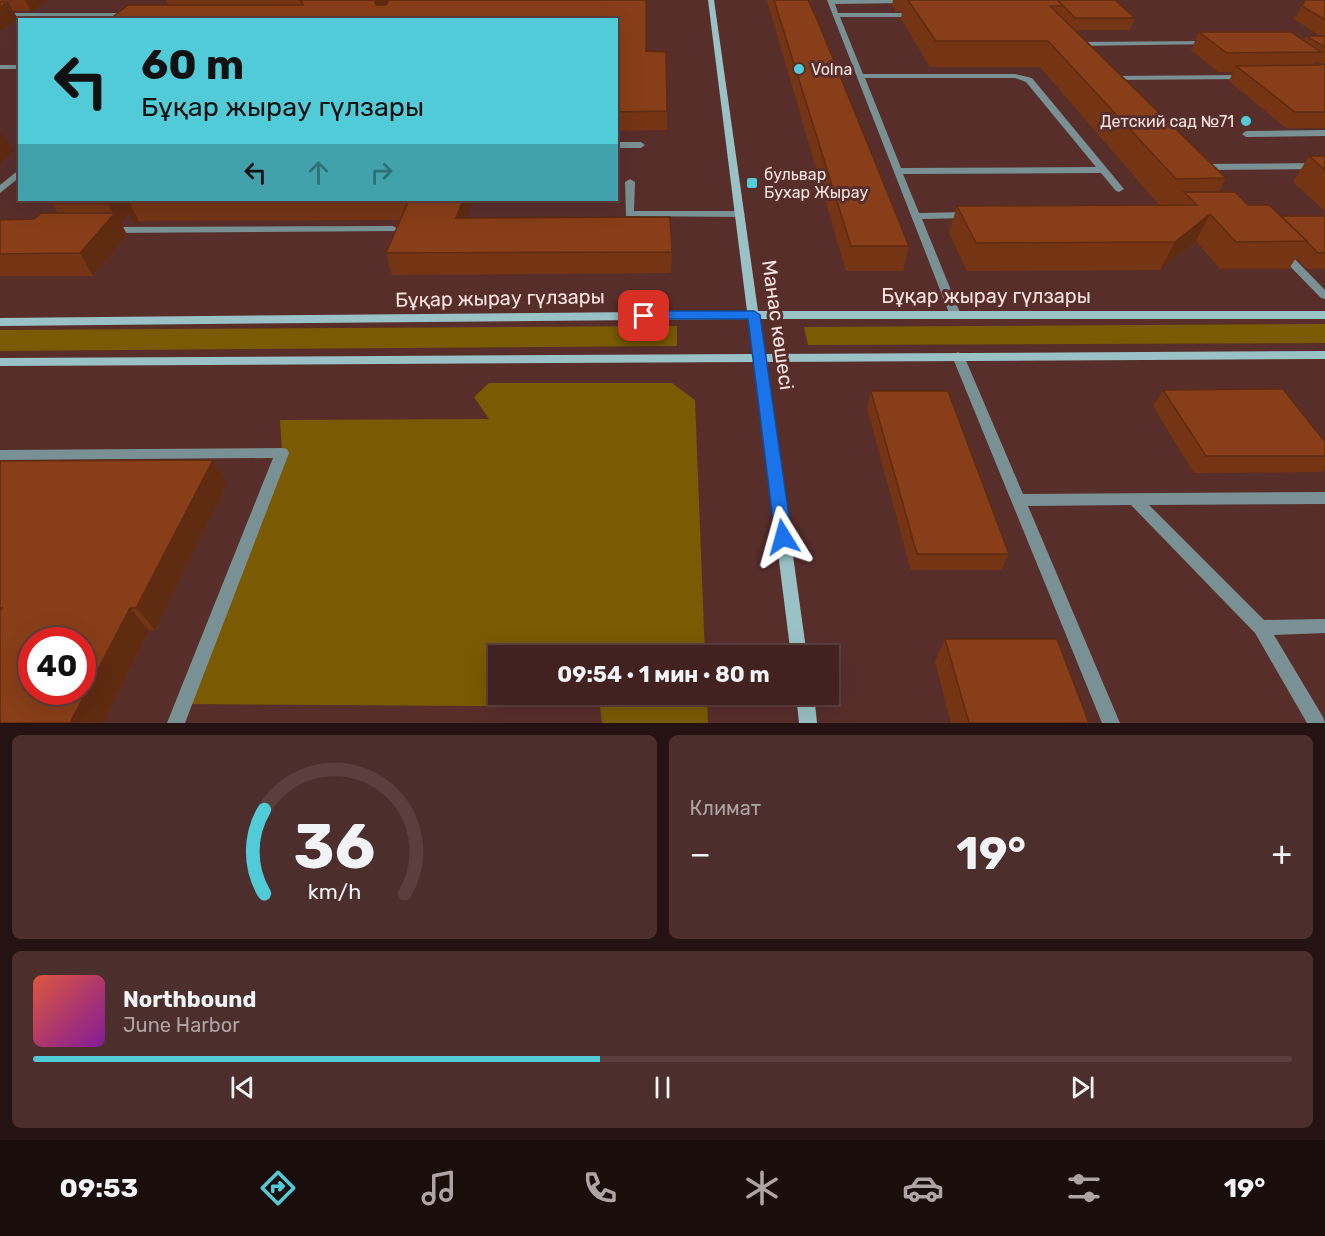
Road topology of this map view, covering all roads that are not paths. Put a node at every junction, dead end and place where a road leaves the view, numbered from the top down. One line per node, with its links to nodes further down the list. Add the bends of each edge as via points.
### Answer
1 (711, 0): 31 (street, Манас көшесі)
2 (830, 1): 3 (lane); 6 (lane)
3 (913, 1)
4 (0, 15): 5 (lane)
5 (139, 15)
6 (836, 15): 7 (lane); 13 (lane)
7 (924, 15)
8 (1220, 43): 9 (lane, via 1074,40)
9 (1085, 52)
10 (0, 67): 11 (lane)
11 (18, 67)
12 (1101, 69): 15 (lane)
13 (861, 76): 24 (lane, via 1015,76 1029,80); 25 (lane)
14 (1253, 77): 15 (lane)
15 (1109, 78): 16 (lane)
16 (1117, 86)
17 (1325, 133): 18 (lane)
18 (1246, 134)
19 (641, 145): 20 (lane)
20 (618, 146)
21 (1189, 159): 23 (lane)
22 (1325, 166): 23 (lane)
23 (1197, 167): 26 (lane)
24 (1103, 170): 25 (lane); 29 (lane)
25 (899, 171): 33 (lane)
26 (1205, 175)
27 (18, 176): 30 (lane)
28 (630, 182): 31 (lane, via 629,214)
29 (1119, 189)
30 (0, 190)
31 (740, 214): 38 (street, Манас көшесі)
32 (975, 215): 33 (lane)
33 (916, 216): 39 (lane)
34 (393, 229): 35 (lane, via 126,226)
35 (100, 230)
36 (1275, 245): 37 (lane)
37 (1325, 297)
38 (754, 315): 39 (street, Бұқар жырау гүлзары); 41 (street, Бұқар жырау гүлзары); 43 (street, Манас көшесі)
39 (955, 315): 40 (street, Бұқар жырау гүлзары)
40 (1325, 315)
41 (0, 322)
42 (1325, 355): 44 (street)
43 (759, 356): 44 (street); 45 (street); 52 (street, Манас көшесі)
44 (958, 356): 49 (lane)
45 (0, 362)
46 (0, 455): 54 (lane, via 282,453)
47 (1325, 498): 48 (lane)
48 (1134, 499): 49 (lane); 51 (lane)
49 (1018, 500): 56 (lane)
50 (1325, 626): 51 (lane)
51 (1261, 628): 57 (lane)
52 (798, 645)
53 (806, 705): 55 (street)
54 (176, 723)
55 (808, 723)
56 (1111, 723)
57 (1317, 723)

